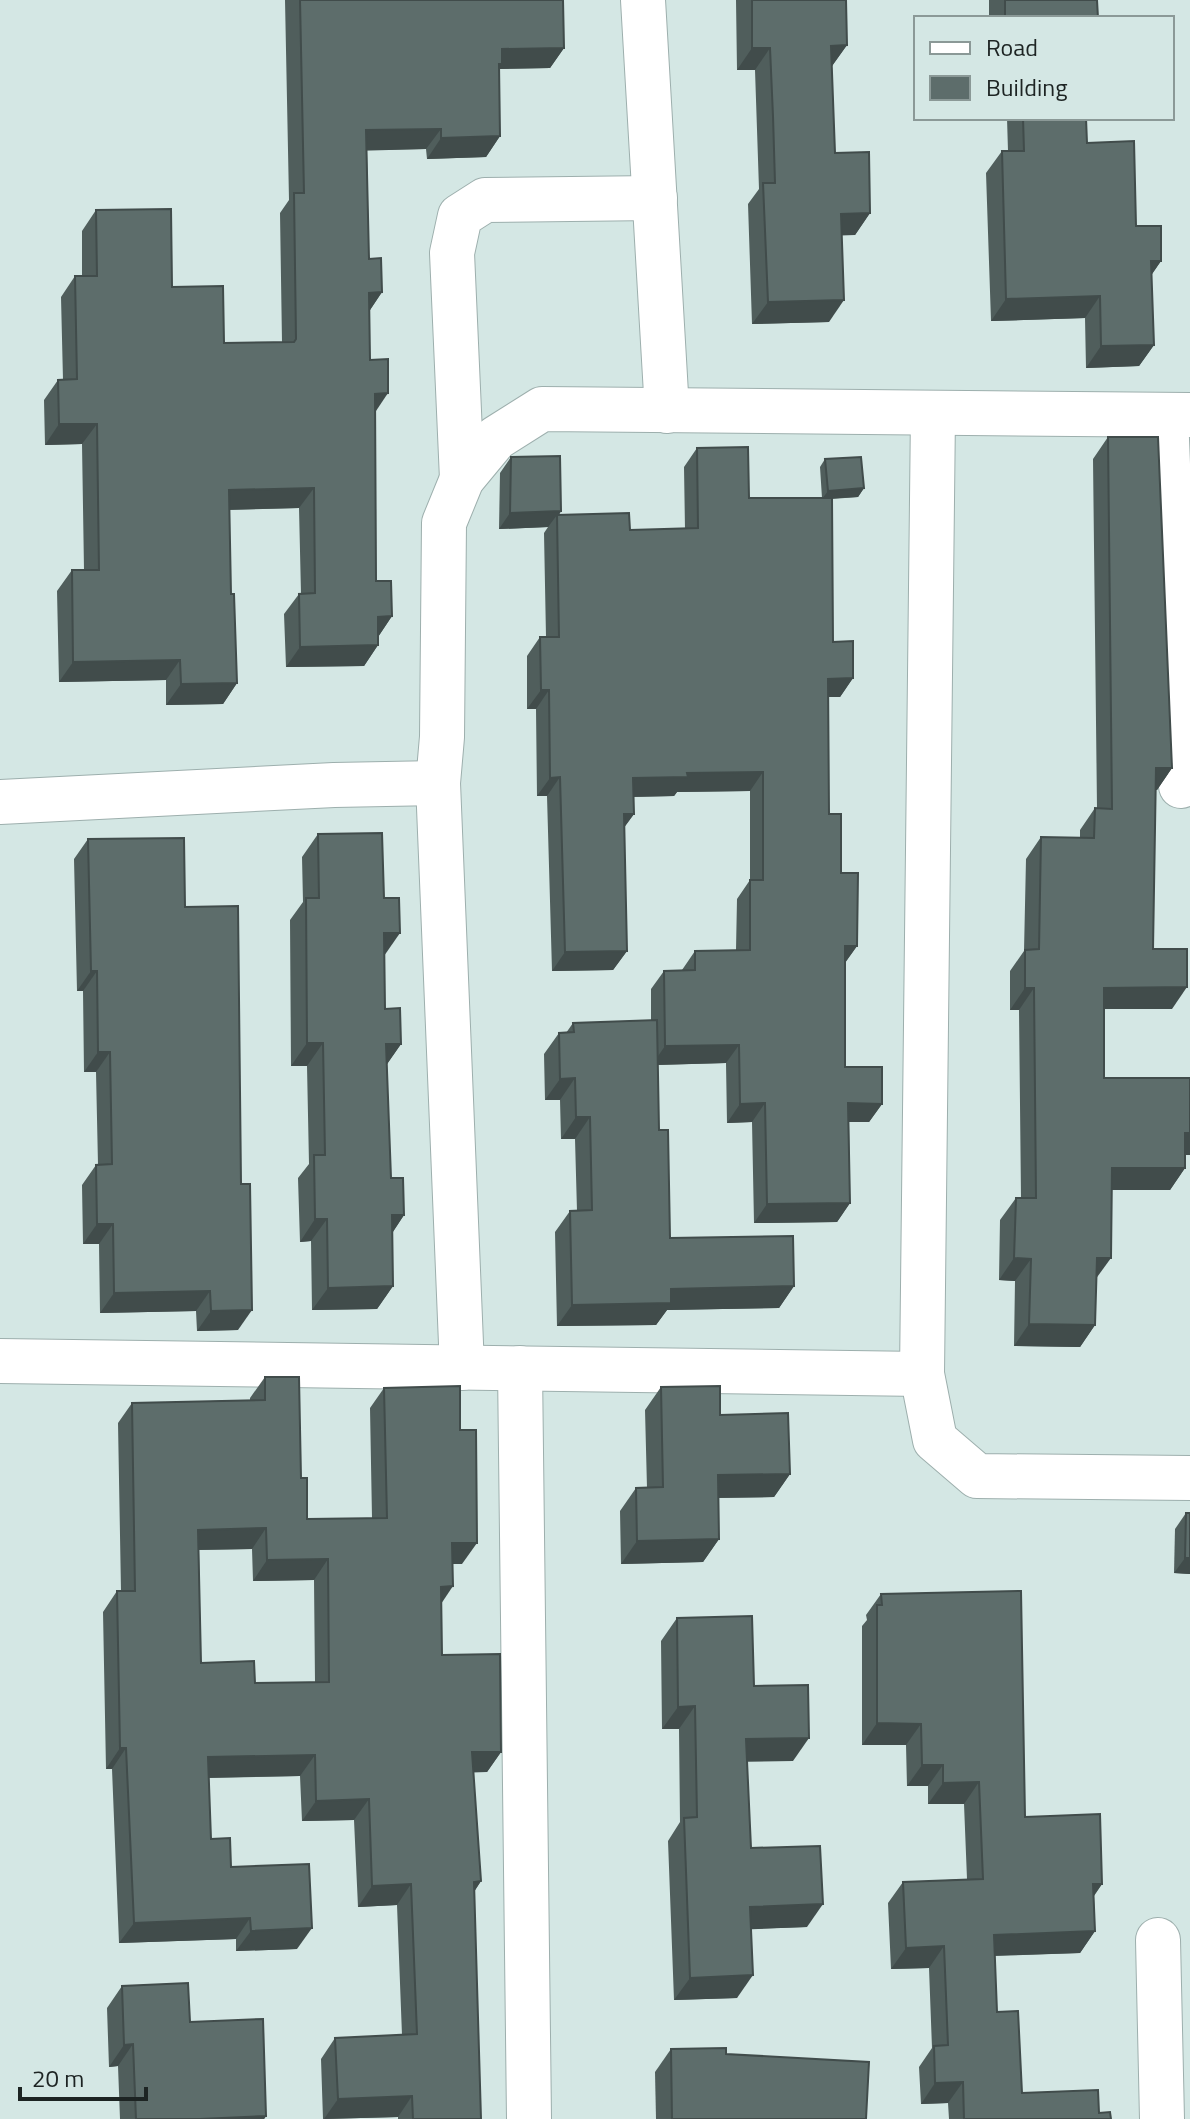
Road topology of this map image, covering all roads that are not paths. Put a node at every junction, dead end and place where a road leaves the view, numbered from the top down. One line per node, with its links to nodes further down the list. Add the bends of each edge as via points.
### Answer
1 (643, 0): 2 (street)
2 (655, 198): 3 (street); 6 (street, via 485,200 460,216 452,253)
3 (667, 411): 4 (street); 6 (street, via 542,409 496,438)
4 (933, 413): 5 (street); 13 (street)
5 (1178, 415): 8 (street)
6 (462, 479): 7 (street, via 444,523)
7 (438, 783): 9 (street); 11 (street)
8 (1181, 786)
9 (0, 802)
10 (0, 1361): 11 (street)
11 (462, 1368): 12 (street)
12 (520, 1368): 13 (street); 16 (street)
13 (922, 1374): 14 (street, via 935,1440 977,1476)
14 (1190, 1478)
15 (1158, 1940): 17 (street)
16 (529, 2119)
17 (1162, 2119)

